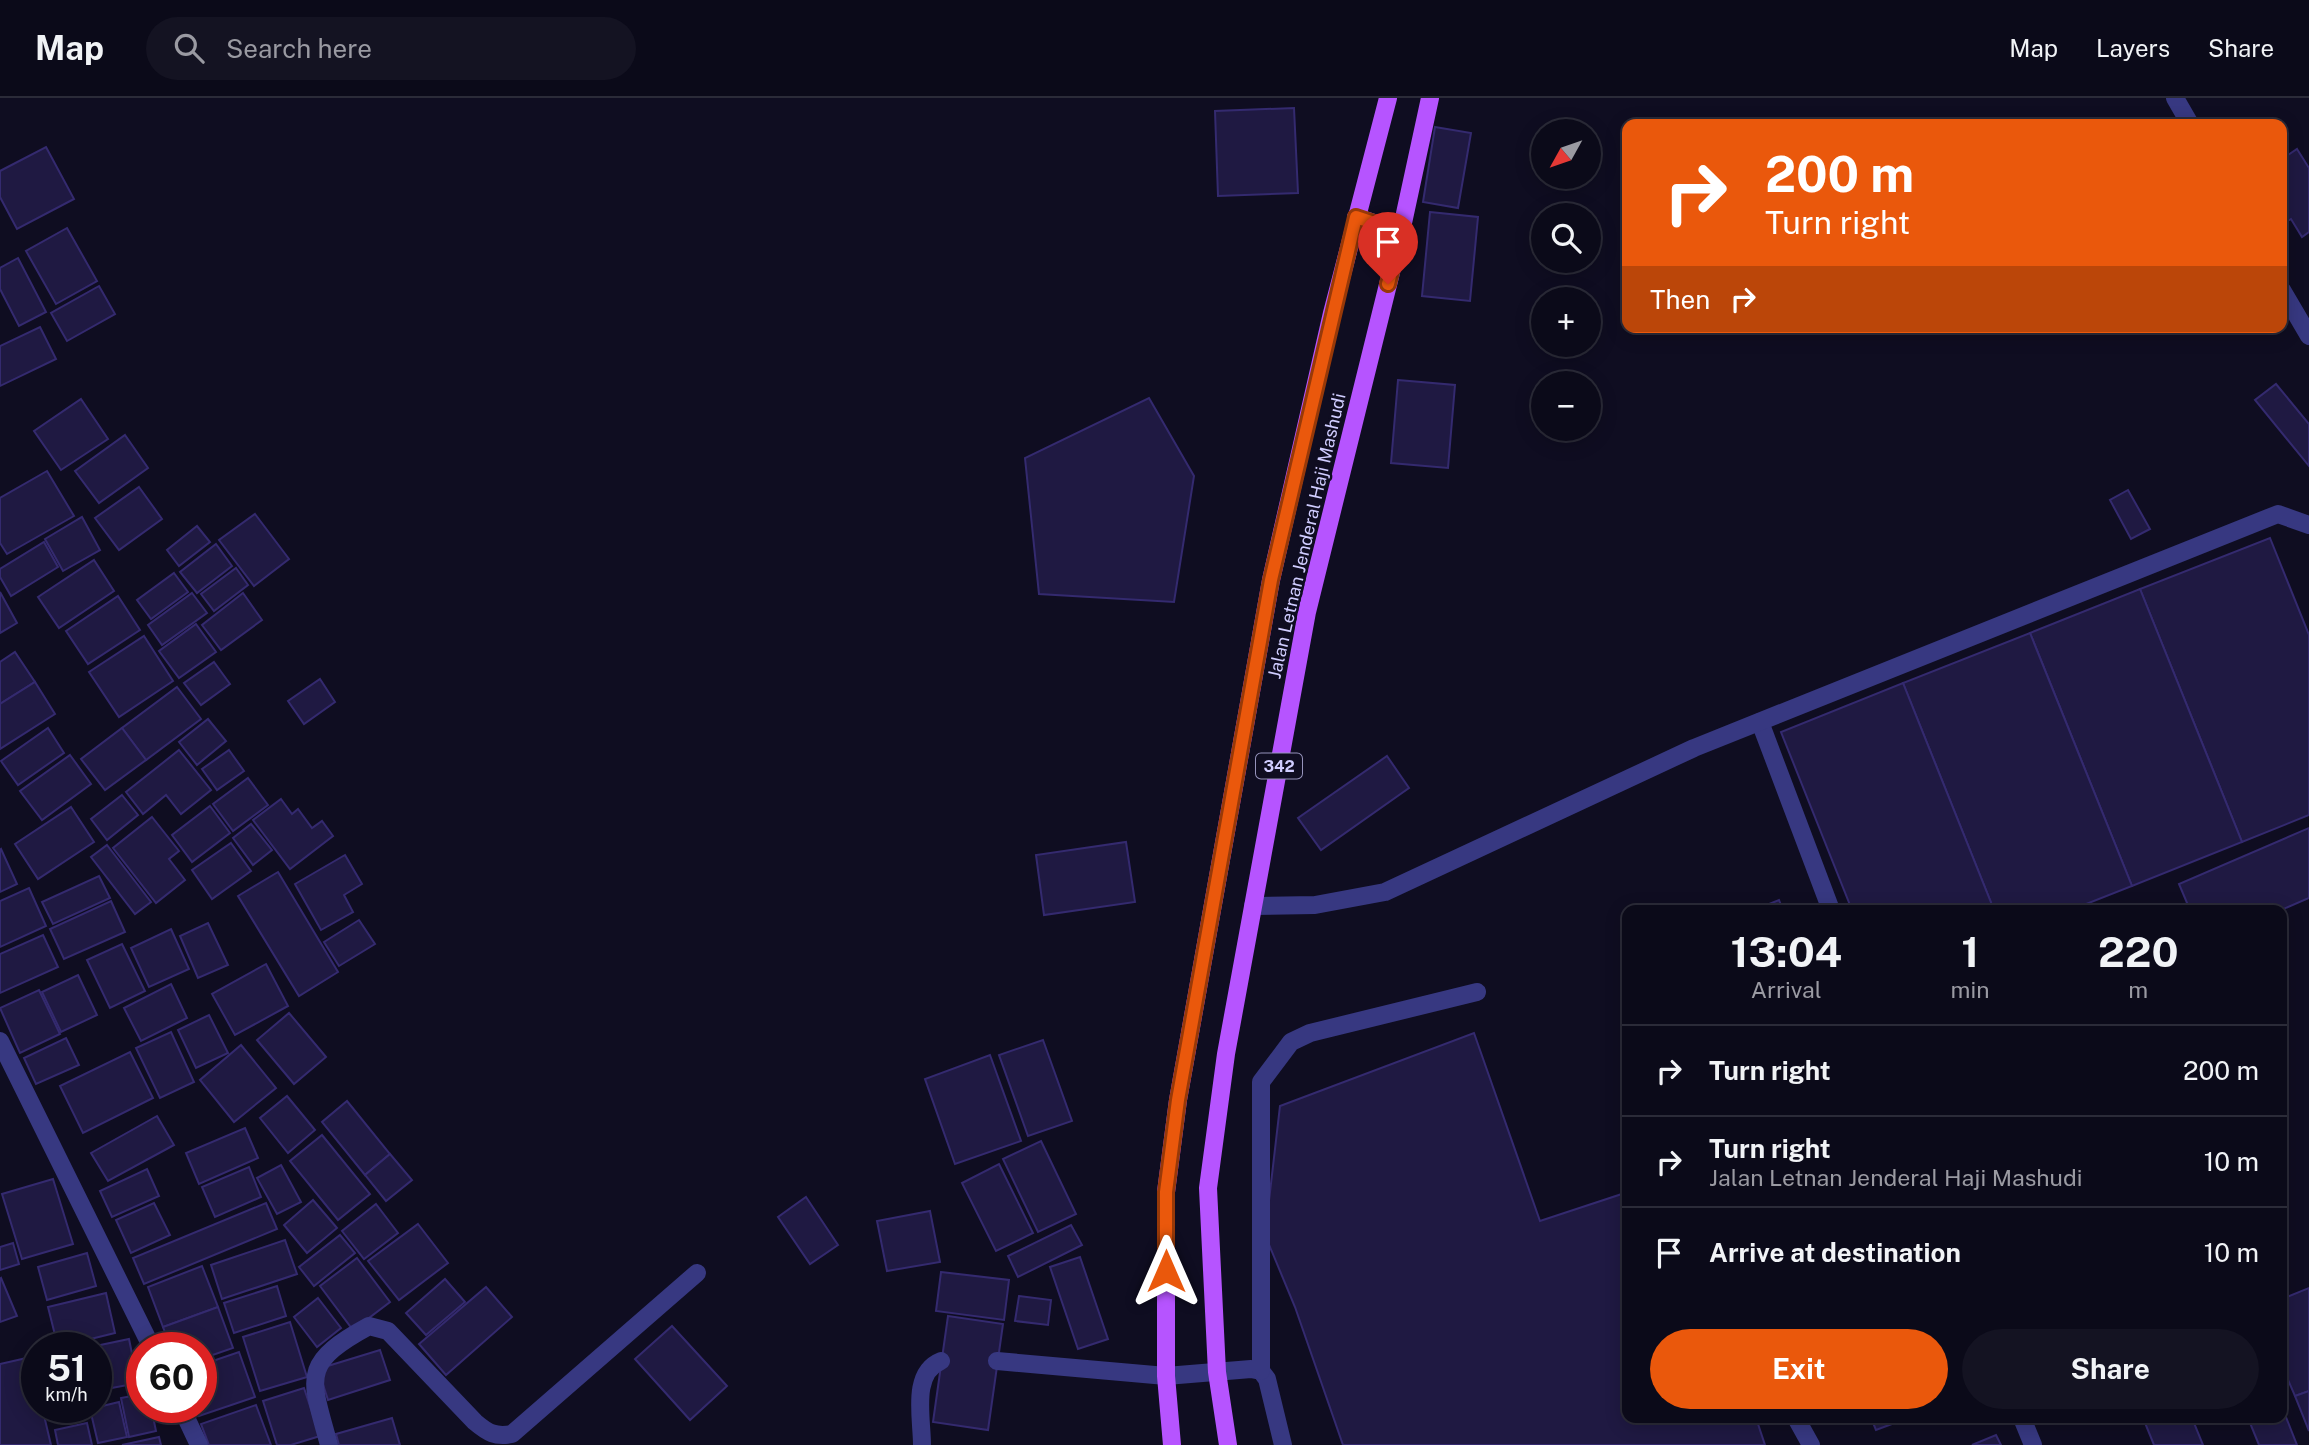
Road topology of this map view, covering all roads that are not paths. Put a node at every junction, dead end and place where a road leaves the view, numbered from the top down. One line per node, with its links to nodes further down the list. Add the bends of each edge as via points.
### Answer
1 (1388, 98): 5 (main road, Jalan Letnan Jenderal Haji Mashudi / 342)
2 (1430, 98): 6 (main road, Jalan Letnan Jenderal Haji Mashudi / 342)
3 (2175, 98): 4 (street)
4 (2187, 119)
5 (1356, 217): 6 (main road); 21 (main road, Jalan Letnan Jenderal Haji Mashudi / 342, via 1271,580 1178,1100 1166,1192)
6 (1401, 232): 12 (main road, Jalan Letnan Jenderal Haji Mashudi / 342, via 1307,611)
7 (2287, 299): 8 (street)
8 (2309, 336)
9 (2309, 525): 10 (street, via 2278,514)
10 (1760, 722): 11 (street); 12 (street, via 1694,748 1385,892 1315,905)
11 (1829, 905)
12 (1253, 906): 20 (main road, Jalan Letnan Jenderal Haji Mashudi / 342, via 1208,1188)
13 (1477, 992): 19 (street, via 1310,1033 1291,1042 1262,1082)
14 (0, 1041): 16 (street)
15 (697, 1273): 26 (street, via 512,1434 500,1436 475,1422 388,1331 369,1326 321,1360 314,1373)
16 (144, 1332)
17 (941, 1361): 27 (street, via 932,1364 921,1379)
18 (998, 1362): 21 (street)
19 (1261, 1371): 20 (street); 30 (street)
20 (1217, 1372): 21 (street); 29 (main road, Jalan Letnan Jenderal Haji Mashudi / 342)
21 (1166, 1376): 28 (main road, Jalan Letnan Jenderal Haji Mashudi / 342)
22 (189, 1423): 25 (street)
23 (1799, 1423): 31 (street)
24 (2024, 1423): 32 (street)
25 (199, 1445)
26 (329, 1445)
27 (922, 1445)
28 (1172, 1445)
29 (1228, 1445)
30 (1283, 1445)
31 (1811, 1445)
32 (2033, 1445)

